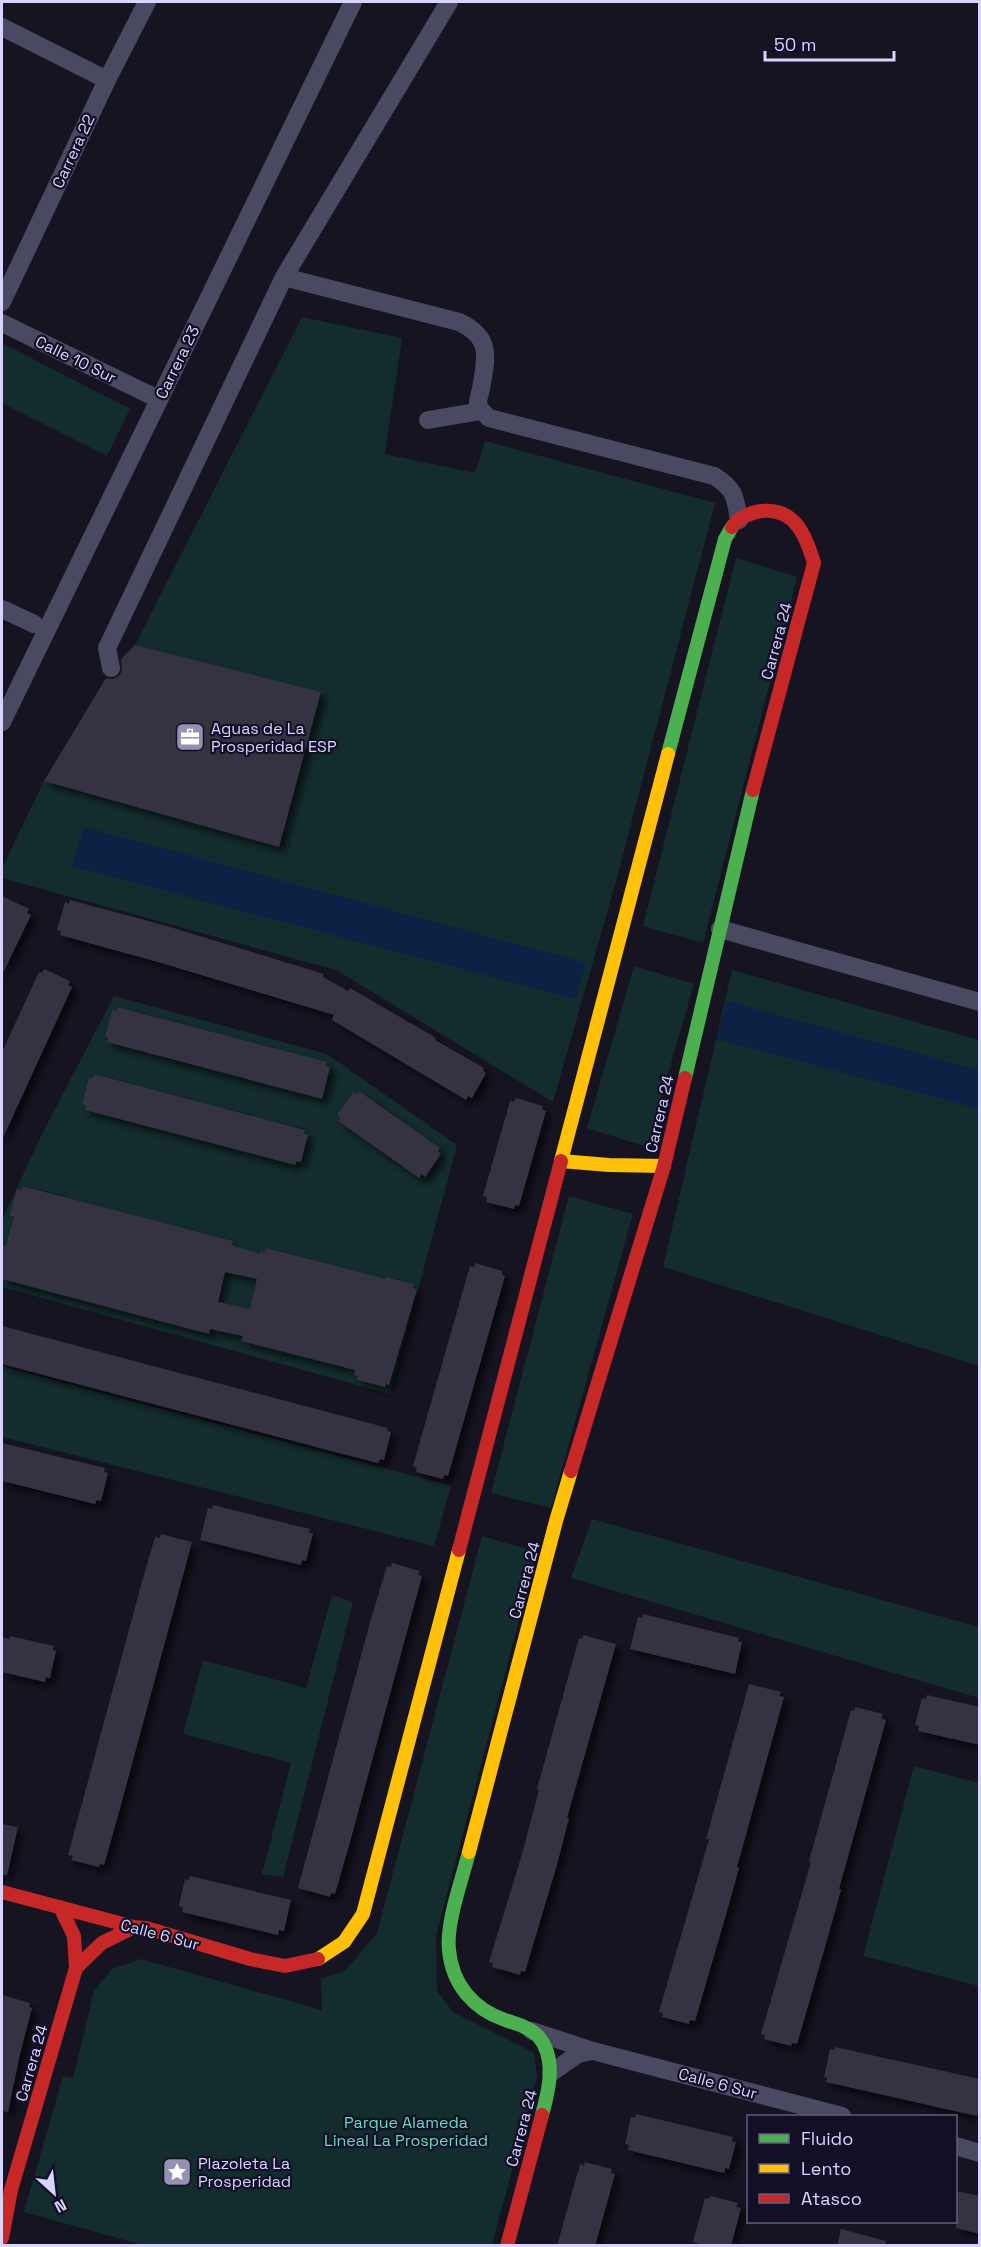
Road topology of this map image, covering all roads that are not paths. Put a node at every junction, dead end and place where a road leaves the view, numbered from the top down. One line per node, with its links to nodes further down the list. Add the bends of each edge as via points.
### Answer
1 (147, 2): 5 (street, Carrera 22)
2 (353, 2): 16 (street, Carrera 23)
3 (449, 2): 6 (street)
4 (2, 27): 5 (street)
5 (107, 80): 7 (street, Carrera 22)
6 (284, 277): 10 (street, via 471,328 480,336 486,354 478,403); 15 (street, via 107,648)
7 (2, 302)
8 (2, 323): 9 (street, Calle 10 Sur)
9 (150, 395)
10 (481, 411): 11 (street); 12 (street, via 499,423 714,476 730,486)
11 (428, 420)
12 (738, 520): 17 (street, Carrera 24, via 764,510 792,518 807,538 814,562); 19 (street, via 723,546)
13 (2, 609): 14 (street)
14 (34, 624)
15 (111, 668)
16 (2, 722)
17 (720, 929): 18 (street); 20 (street, Carrera 24)
18 (980, 1002)
19 (561, 1161): 20 (street); 23 (street, Calle 6 Sur, via 363,1914 344,1942 320,1958 285,1966)
20 (664, 1166): 25 (street, Carrera 24, via 556,1521 448,1934 447,1954 456,1982 475,2005)
21 (2, 1892): 22 (street, Calle 6 Sur)
22 (60, 1907): 23 (street, Calle 6 Sur); 24 (street, via 75,1935)
23 (134, 1927): 24 (street, via 102,1942)
24 (76, 1968): 31 (street, Carrera 24, via 11,2190)
25 (532, 2031): 26 (street, Calle 6 Sur); 27 (street, Carrera 24, via 549,2058)
26 (593, 2051): 27 (street, via 578,2054); 28 (street, Calle 6 Sur)
27 (551, 2073): 32 (street, Carrera 24)
28 (838, 2115)
29 (957, 2146): 30 (street)
30 (980, 2153)
31 (2, 2238)
32 (507, 2246)

